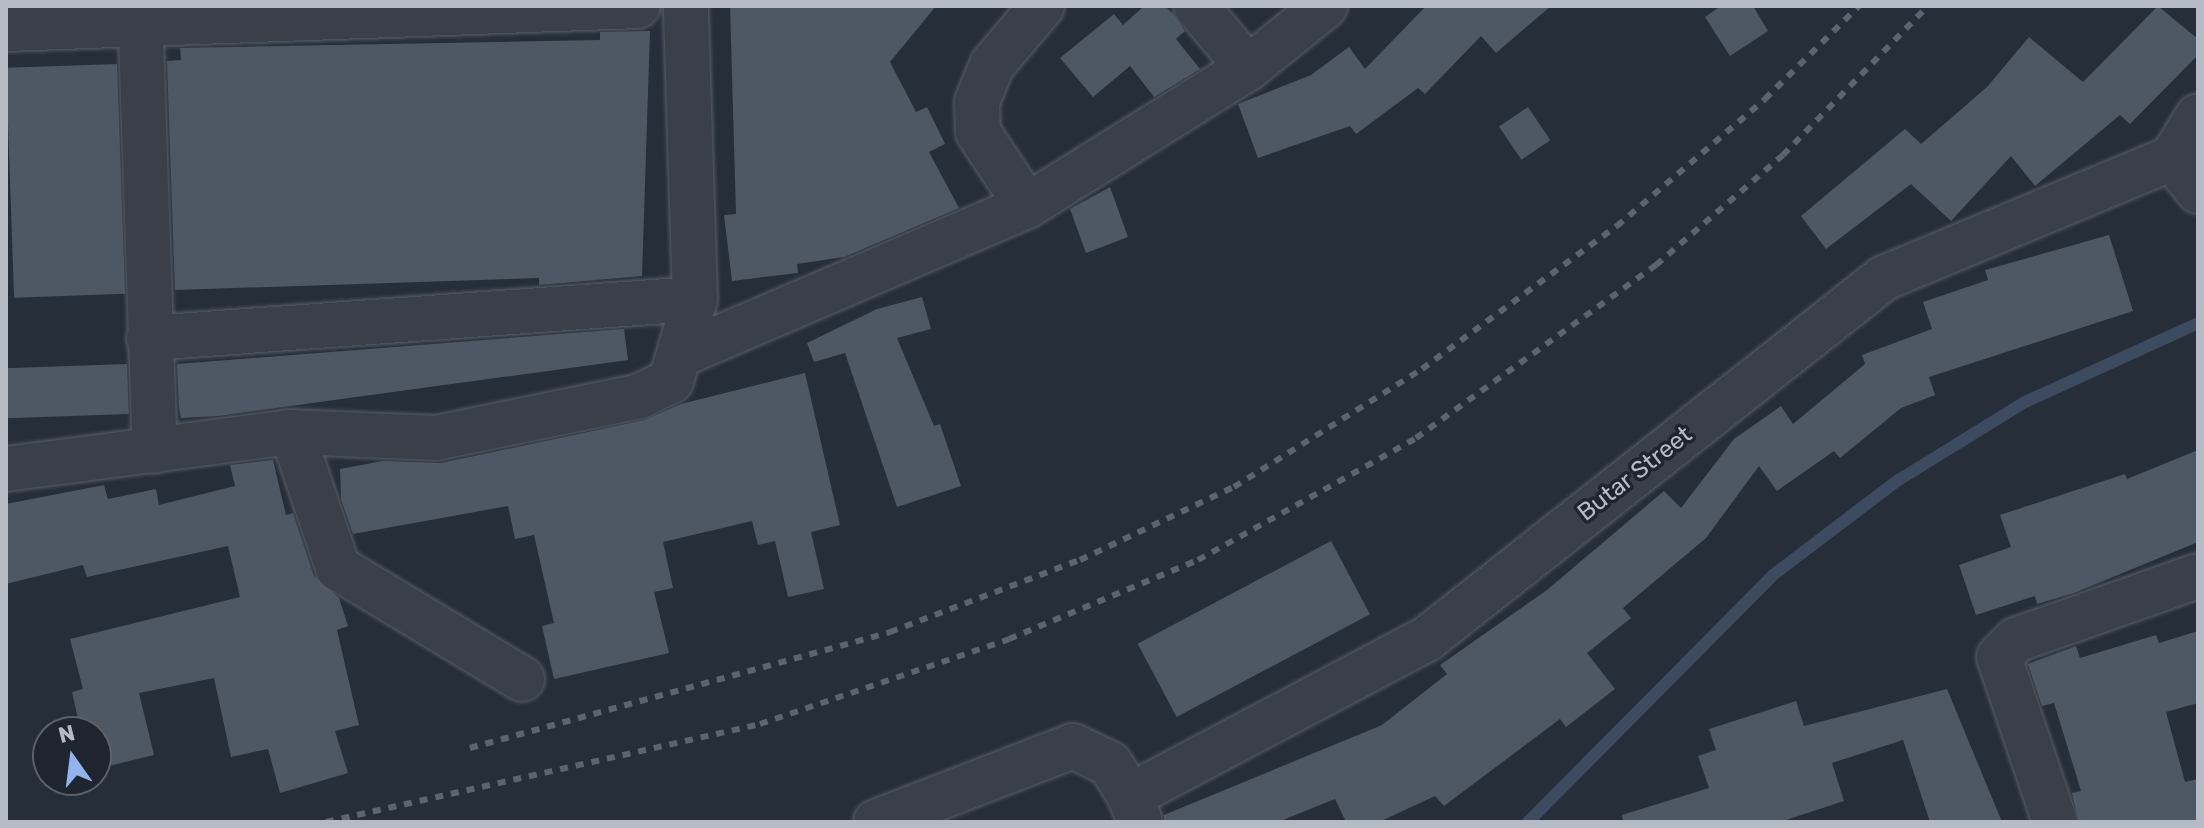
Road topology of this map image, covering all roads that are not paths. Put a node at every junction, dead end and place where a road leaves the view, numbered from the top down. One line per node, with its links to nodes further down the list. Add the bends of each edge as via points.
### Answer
1 (638, 6): 6 (street)
2 (686, 6): 12 (street)
3 (1042, 6): 11 (street, via 992,65 977,102 978,132)
4 (1196, 6): 8 (street)
5 (1325, 6): 8 (street)
6 (140, 14): 7 (street); 13 (street)
7 (6, 29)
8 (1248, 68): 11 (street)
9 (2198, 116): 10 (street)
10 (2185, 175): 20 (street, Butar Street, via 1884,278 1428,638)
11 (1027, 206): 14 (street)
12 (695, 299): 13 (street); 14 (street)
13 (149, 338): 16 (street)
14 (684, 353): 15 (street, via 671,381 640,396 436,438)
15 (292, 432): 16 (street); 19 (street, via 338,568)
16 (155, 451): 17 (street)
17 (6, 469)
18 (2198, 576): 22 (street, via 2016,640 1999,657)
19 (522, 679)
20 (1135, 809): 21 (street, via 1110,764 1073,746)
21 (876, 822)
22 (2055, 822)

